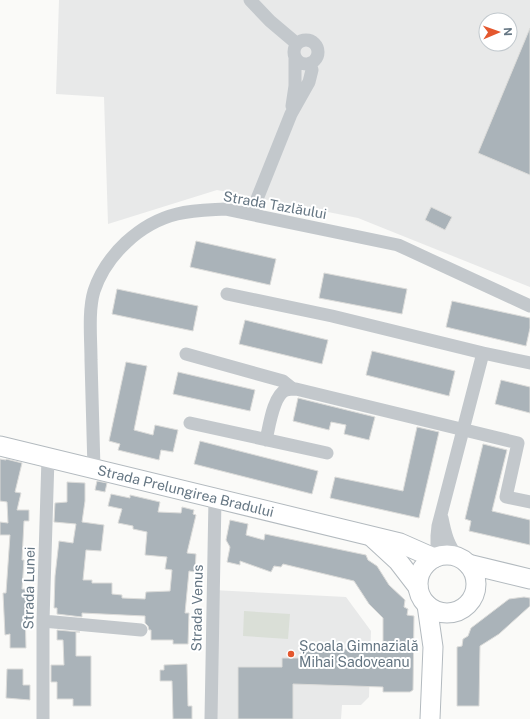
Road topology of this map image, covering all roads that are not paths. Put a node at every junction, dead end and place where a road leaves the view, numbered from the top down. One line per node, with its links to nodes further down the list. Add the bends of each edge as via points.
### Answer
1 (250, 0): 2 (street)
2 (296, 43): 3 (street, via 293,54); 4 (street, via 304,39 316,44 317,56)
3 (295, 59): 4 (street, via 302,64); 5 (street)
4 (310, 63): 5 (street, via 312,70 309,82)
5 (291, 114): 6 (street)
6 (251, 214): 8 (street, Strada Tazlăului, via 398,245); 19 (street, Strada Tazlăului, via 225,209 176,214 154,223 127,241 109,260 94,291 90,320)
7 (227, 294): 9 (street, via 332,316)
8 (530, 306)
9 (483, 353): 11 (street); 14 (street)
10 (186, 354): 12 (street, via 283,381)
11 (530, 363)
12 (292, 389): 14 (street); 15 (street, via 285,390 278,396)
13 (190, 423): 15 (street)
14 (463, 429): 21 (street, via 518,443 506,496); 22 (street)
15 (266, 440): 17 (street)
16 (0, 446): 18 (street, Strada Prelungirea Bradului)
17 (327, 453)
18 (48, 458): 19 (street, Strada Prelungirea Bradului); 32 (street, Strada Lunei)
19 (94, 469): 20 (street, Strada Prelungirea Bradului)
20 (215, 498): 23 (street, Strada Prelungirea Bradului); 36 (street, Strada Venus)
21 (530, 502)
22 (442, 516): 24 (street, via 437,536); 25 (street, via 448,542)
23 (372, 537): 24 (street, Strada Prelungirea Bradului); 28 (street, Strada Prelungirea Bradului, via 398,561)
24 (436, 557): 25 (street, via 451,555); 28 (street, via 422,570 418,578)
25 (463, 561): 26 (street); 29 (street, via 472,571 475,580)
26 (506, 574): 27 (street); 29 (street)
27 (530, 579)
28 (418, 587): 30 (street)
29 (472, 597): 31 (street)
30 (427, 605): 31 (street, via 442,612); 34 (street)
31 (458, 610): 34 (street)
32 (43, 621): 33 (street); 35 (street, Strada Lunei)
33 (141, 630)
34 (433, 647): 37 (street)
35 (43, 719)
36 (210, 719)
37 (430, 719)

